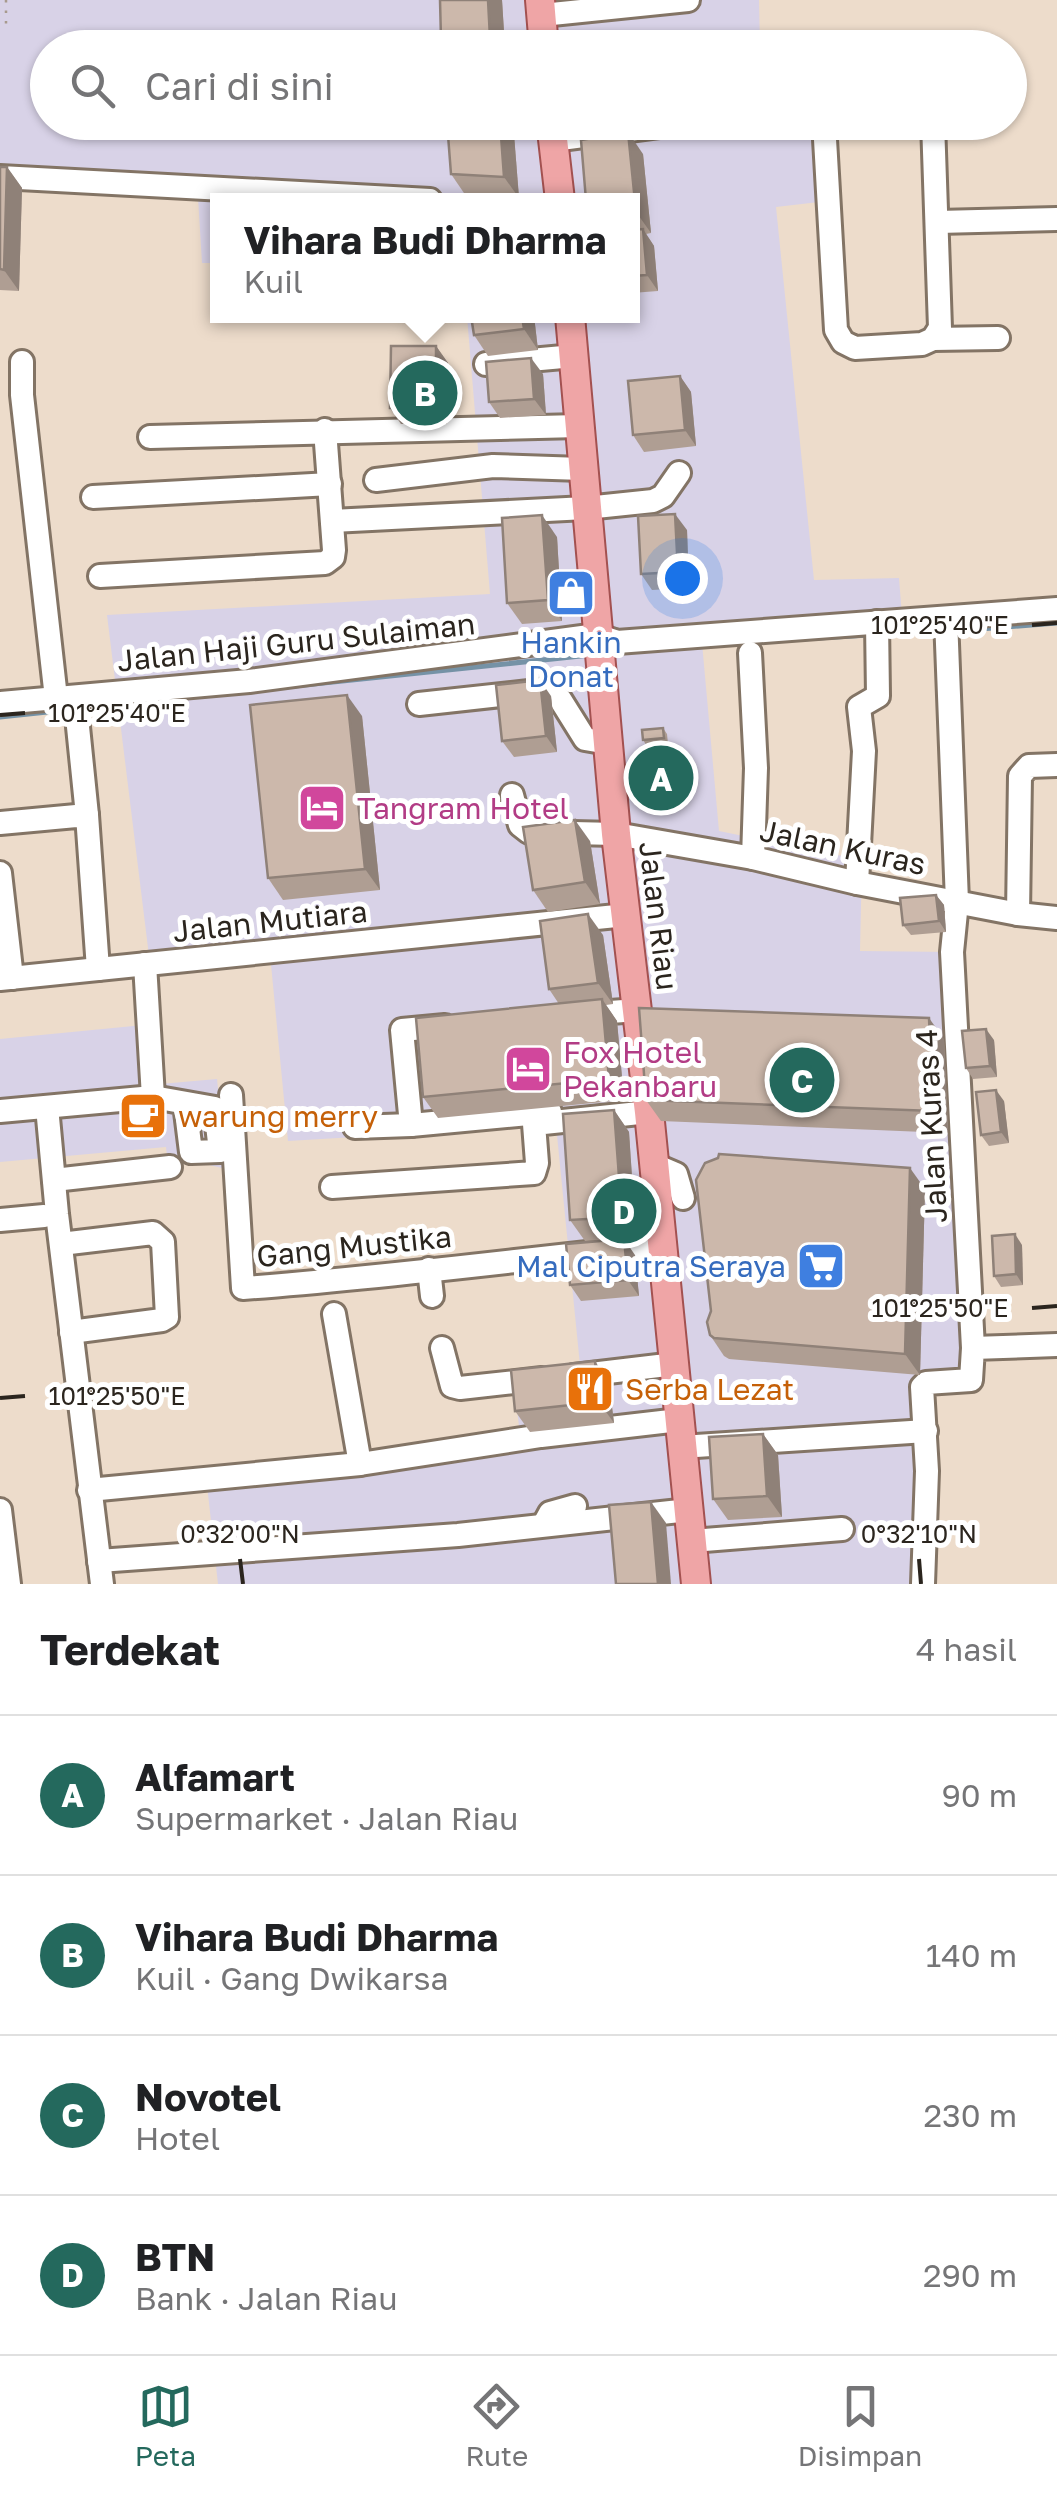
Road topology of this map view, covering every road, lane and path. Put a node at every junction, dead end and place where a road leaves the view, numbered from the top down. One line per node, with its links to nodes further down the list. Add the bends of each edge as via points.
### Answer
1 (6, 0): 5 (path)
2 (688, 0): 3 (street)
3 (673, 1): 4 (street)
4 (541, 7)
5 (6, 30)
6 (553, 140): 11 (main road)
7 (825, 140): 16 (street, via 839,336 855,348)
8 (934, 140): 13 (street)
9 (0, 177): 10 (street)
10 (298, 193)
11 (559, 193)
12 (1057, 219): 13 (street)
13 (938, 222): 16 (street, via 941,321)
14 (571, 323): 17 (main road, Jalan Riau)
15 (998, 338): 16 (street)
16 (933, 339)
17 (574, 356): 19 (street); 20 (main road, Jalan Riau)
18 (22, 362): 36 (street)
19 (486, 364)
20 (579, 426): 21 (street); 23 (main road, Jalan Riau)
21 (325, 430): 22 (street); 26 (street)
22 (150, 436)
23 (582, 469): 25 (street, via 493,466); 28 (main road, Jalan Riau)
24 (680, 473): 28 (street, via 657,500)
25 (376, 480)
26 (330, 484): 27 (street); 29 (street)
27 (93, 497)
28 (586, 508): 29 (street); 34 (main road, Jalan Riau)
29 (332, 521): 30 (street, via 333,557 325,564)
30 (100, 576)
31 (1057, 609): 32 (street, Jalan Haji Guru Sulaiman)
32 (946, 625): 33 (street, Jalan Haji Guru Sulaiman); 49 (street, Jalan Kuras 4)
33 (877, 630): 34 (street, Jalan Haji Guru Sulaiman); 48 (street, via 878,696 859,708 864,750)
34 (598, 646): 36 (street, Jalan Haji Guru Sulaiman); 40 (main road, Jalan Riau)
35 (750, 653): 46 (street)
36 (56, 698): 37 (street, Jalan Haji Guru Sulaiman)
37 (0, 703)
38 (419, 704): 40 (street, via 547,690 560,698 581,736)
39 (77, 717): 43 (street)
40 (608, 743): 45 (main road, Jalan Riau)
41 (1057, 765): 50 (street, via 1029,766 1020,776)
42 (512, 795): 45 (street, Jalan Kuras, via 520,825 529,832)
43 (87, 814): 44 (street); 54 (street)
44 (0, 823)
45 (616, 834): 46 (street, Jalan Kuras); 51 (main road, Jalan Riau)
46 (753, 858): 48 (street, Jalan Kuras)
47 (0, 873): 55 (street)
48 (857, 884): 49 (street, Jalan Kuras)
49 (957, 902): 50 (street, Jalan Kuras); 82 (street, Jalan Kuras 4, via 952,952)
50 (1018, 914): 52 (street, Jalan Kuras)
51 (626, 915): 53 (street, Jalan Mutiara); 56 (main road, Jalan Riau)
52 (1057, 918)
53 (145, 964): 54 (street); 60 (street, Jalan Mutiara)
54 (98, 969): 55 (street)
55 (6, 978)
56 (638, 1010): 57 (street, via 591,1022); 63 (main road, Jalan Riau)
57 (552, 1016)
58 (476, 1023): 65 (street, via 402,1030)
59 (231, 1096): 76 (street, Gang Mustika, via 242,1286)
60 (153, 1097): 61 (street); 62 (street)
61 (185, 1104)
62 (47, 1107): 64 (street); 69 (street)
63 (648, 1108): 65 (street, via 598,1098); 67 (main road, Jalan Riau); 70 (street, via 534,1124 534,1173)
64 (0, 1112)
65 (410, 1125): 66 (street)
66 (355, 1127)
67 (654, 1166): 71 (street, via 676,1174); 75 (main road, Jalan Riau)
68 (170, 1167): 69 (street)
69 (54, 1180): 74 (street)
70 (332, 1187)
71 (683, 1198)
72 (44, 1216): 73 (street)
73 (0, 1220)
74 (61, 1244): 79 (street); 79 (street, via 152,1233 163,1242 167,1317)
75 (663, 1245): 76 (street, Gang Mustika); 83 (main road, Jalan Riau)
76 (429, 1268): 77 (street)
77 (432, 1296)
78 (334, 1314): 86 (street)
79 (70, 1332): 87 (street)
80 (1057, 1344): 82 (street)
81 (442, 1348): 83 (street, via 449,1380 460,1388)
82 (973, 1348): 84 (street, via 971,1380 922,1387)
83 (674, 1364): 85 (main road, Jalan Riau)
84 (926, 1431): 85 (street); 97 (street)
85 (680, 1434): 86 (street, via 559,1434); 90 (main road, Jalan Riau)
86 (360, 1464): 87 (street)
87 (89, 1490): 94 (street)
88 (574, 1506): 91 (street, via 550,1512)
89 (0, 1510): 95 (street)
90 (688, 1510): 91 (street); 93 (main road, Jalan Riau)
91 (542, 1527): 94 (street)
92 (842, 1529): 93 (street)
93 (692, 1540): 96 (main road, Jalan Riau)
94 (101, 1573)
95 (9, 1584)
96 (696, 1584)
97 (922, 1584)

